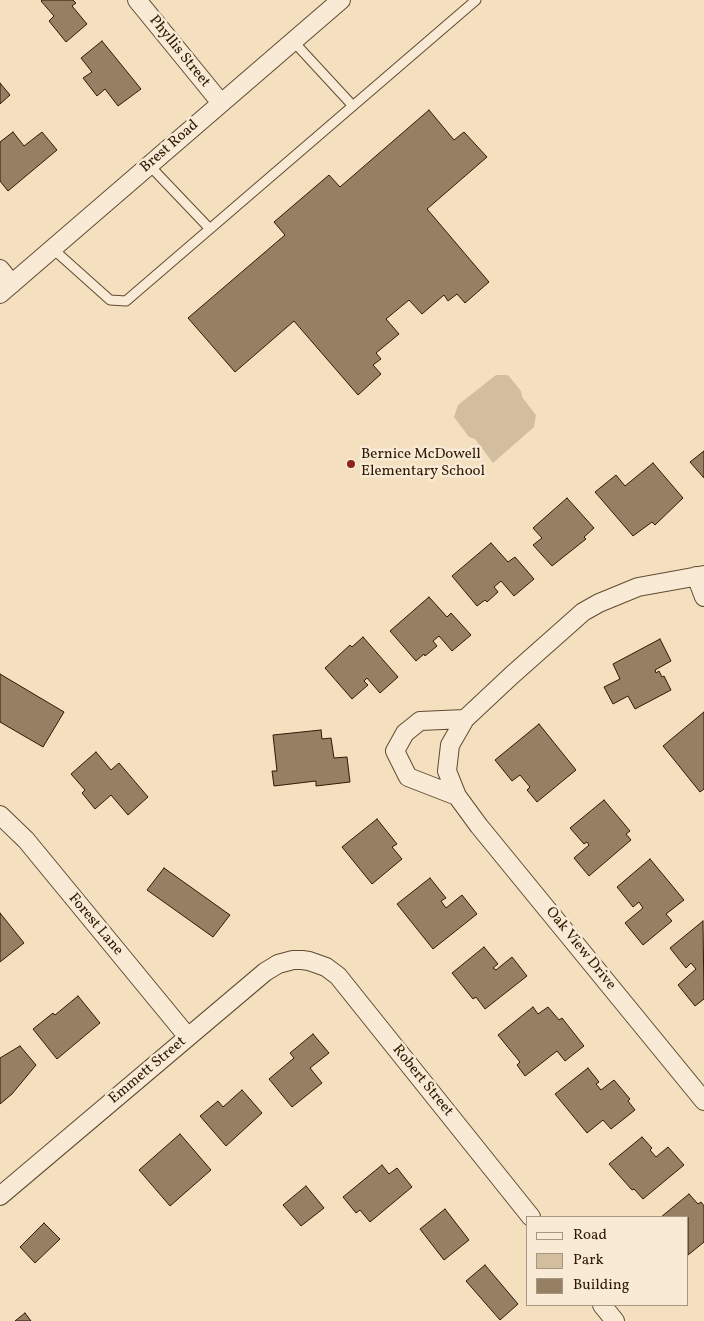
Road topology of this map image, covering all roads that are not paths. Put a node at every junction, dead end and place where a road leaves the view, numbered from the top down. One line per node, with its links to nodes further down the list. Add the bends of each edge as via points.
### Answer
1 (137, 0): 5 (street, Phyllis Street)
2 (341, 0): 4 (street, Brest Road)
3 (476, 0): 6 (lane)
4 (293, 42): 5 (street, Brest Road); 6 (lane)
5 (221, 103): 7 (street, Brest Road)
6 (353, 106): 8 (lane)
7 (149, 166): 8 (lane); 9 (street, Brest Road)
8 (210, 229): 9 (lane, via 126,301 110,300)
9 (53, 249): 11 (street, Brest Road)
10 (0, 269): 11 (street)
11 (6, 289)
12 (700, 576): 13 (street); 14 (street, Oak View Drive, via 638,587 583,612)
13 (704, 597)
14 (465, 719): 15 (street, Oak View Drive, via 450,745 447,771); 15 (street, via 420,721 405,733 395,751 408,777)
15 (457, 796): 19 (street, Oak View Drive)
16 (0, 815): 18 (street, Forest Lane, via 26,840)
17 (302, 960): 18 (street, Emmett Street, via 278,964 265,972); 21 (street, Robert Street, via 326,967 338,976)
18 (188, 1037): 20 (street, Emmett Street)
19 (704, 1101)
20 (0, 1196)
21 (530, 1216)
22 (603, 1306): 23 (street)
23 (615, 1321)

